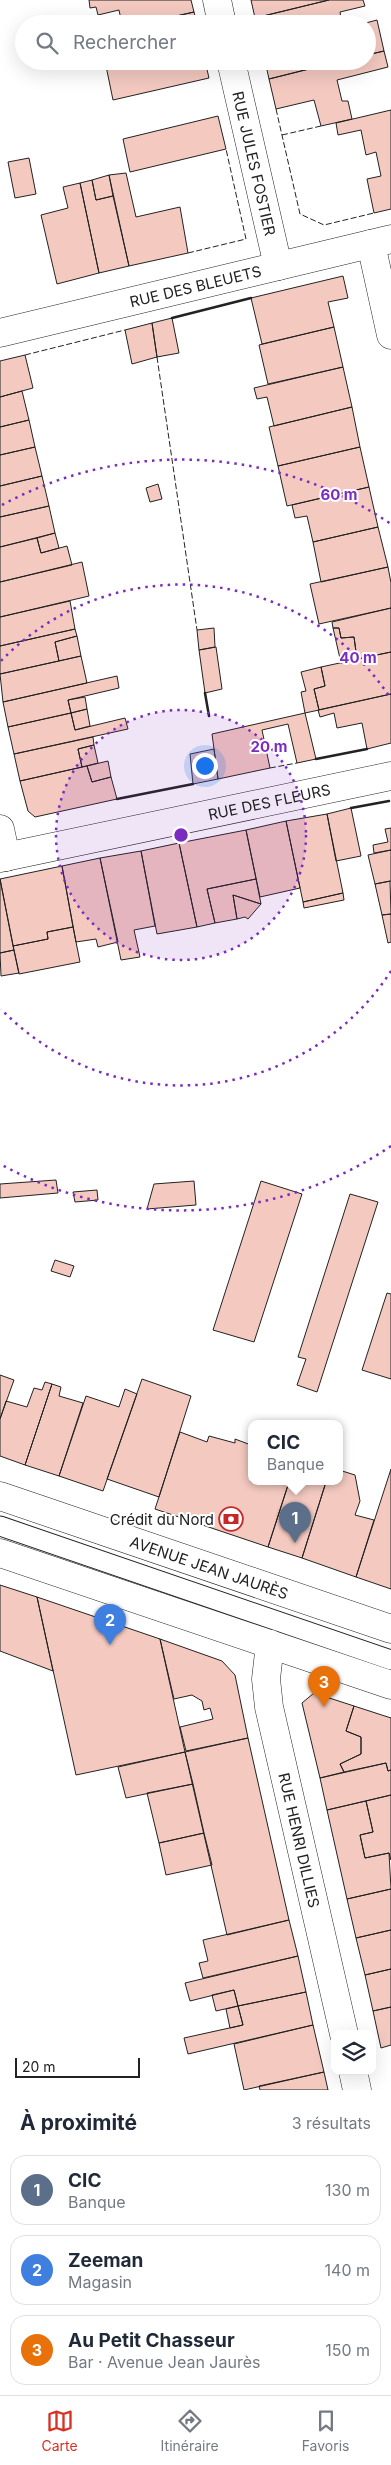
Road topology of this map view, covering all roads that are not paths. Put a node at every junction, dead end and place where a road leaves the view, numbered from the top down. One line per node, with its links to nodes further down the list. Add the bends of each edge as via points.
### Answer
1 (216, 0): 2 (street)
2 (220, 15)
3 (232, 70): 5 (street, RUE JULES FOSTIER)
4 (381, 241): 5 (street, RUE DES BLEUETS); 7 (street)
5 (278, 266): 6 (street, RUE DES BLEUETS)
6 (0, 333)
7 (391, 335)
8 (391, 776): 10 (street, RUE DES FLEURS)
9 (0, 829): 10 (street)
10 (3, 857)
11 (0, 1496): 14 (street, AVENUE JEAN JAURÈS)
12 (0, 1526): 16 (lane)
13 (0, 1553): 15 (street)
14 (391, 1629)
15 (270, 1644): 17 (street); 18 (street, RUE HENRI DILLIES, via 266,1679 269,1707)
16 (391, 1660)
17 (391, 1685)
18 (343, 2030)
19 (354, 2075): 20 (street)
20 (357, 2090)

